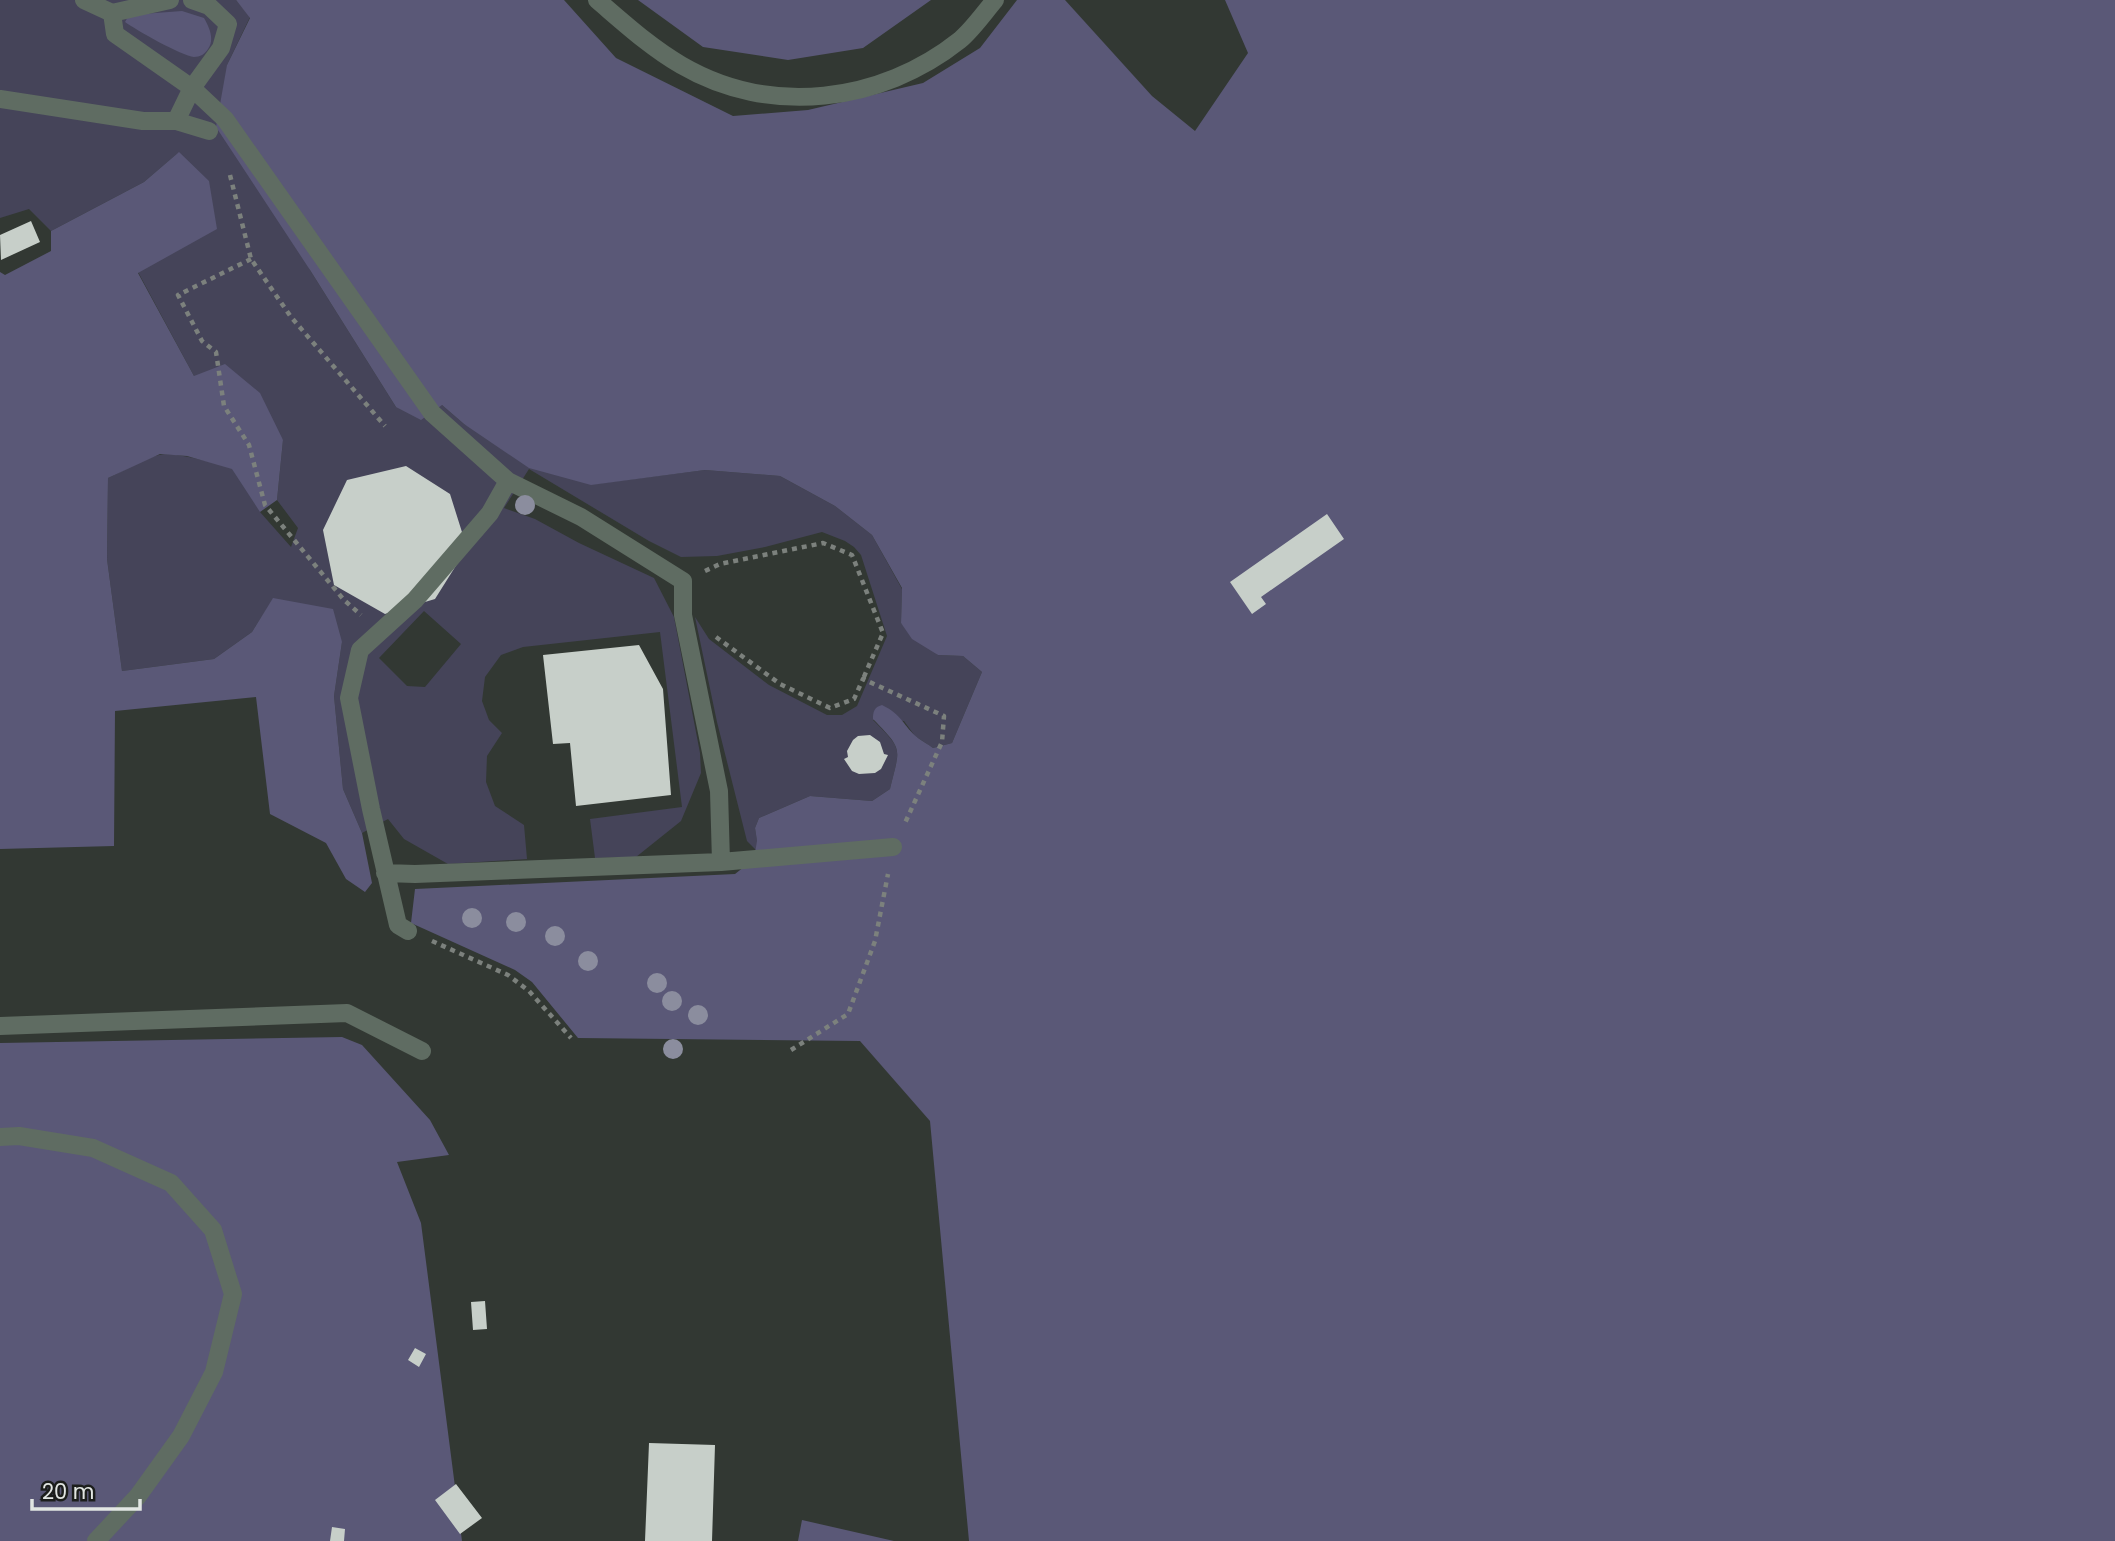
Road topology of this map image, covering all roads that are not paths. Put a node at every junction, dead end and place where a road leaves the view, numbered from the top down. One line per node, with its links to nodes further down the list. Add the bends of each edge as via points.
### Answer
1 (84, 0): 6 (street)
2 (170, 0): 6 (street)
3 (192, 0): 7 (street, via 209,5 228,24 221,48)
4 (597, 0): 5 (street, via 683,66 759,95 792,98 825,96 891,81 961,39)
5 (995, 0)
6 (113, 13): 7 (street, via 115,34)
7 (192, 88): 9 (street); 11 (street, via 225,119 425,405)
8 (0, 99): 9 (street, via 143,121)
9 (176, 121): 10 (street)
10 (209, 131)
11 (508, 481): 13 (street, via 581,517 683,581 683,615 719,791); 14 (street, via 490,513 415,600 360,650 349,698)
12 (893, 847): 13 (street)
13 (721, 862): 14 (street)
14 (385, 873): 15 (street, via 398,925)
15 (408, 931)
16 (0, 1026): 17 (street, via 347,1013)
17 (422, 1051)
18 (0, 1138): 19 (street, via 19,1136 93,1148 171,1183 213,1230 233,1294 214,1371 181,1436 138,1496)
19 (96, 1541)

